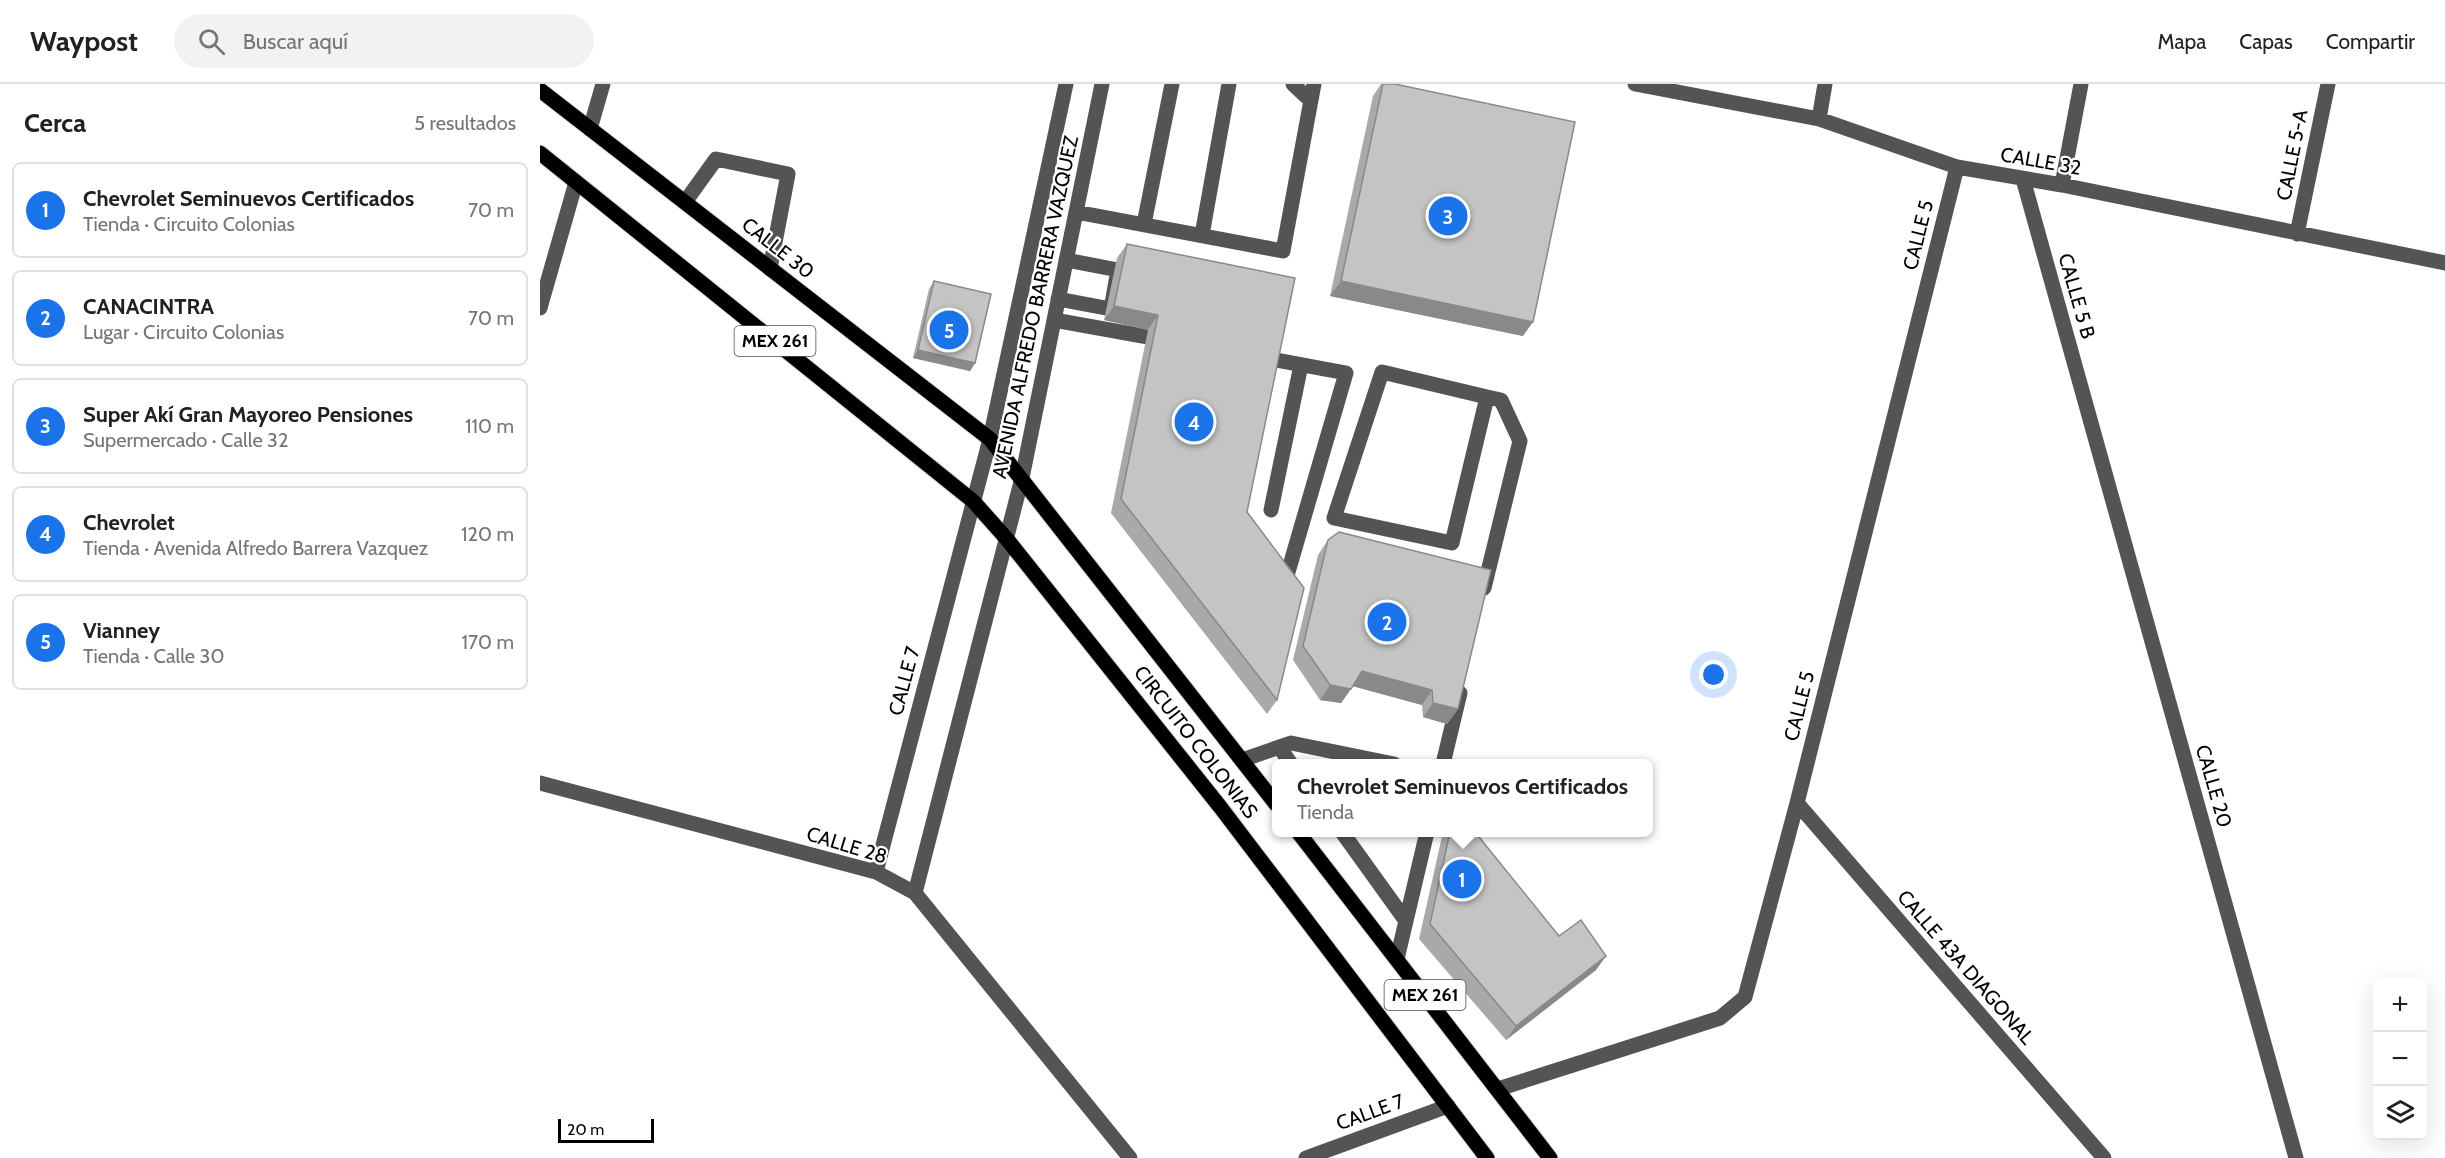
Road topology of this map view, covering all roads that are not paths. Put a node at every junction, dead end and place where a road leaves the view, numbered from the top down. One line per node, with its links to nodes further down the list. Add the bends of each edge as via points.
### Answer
1 (603, 84): 15 (street)
2 (1066, 84): 37 (street, AVENIDA ALFREDO BARRERA VAZQUEZ)
3 (1102, 84): 22 (street, AVENIDA ALFREDO BARRERA VAZQUEZ)
4 (1172, 84): 23 (street)
5 (1229, 84): 25 (street)
6 (1293, 84): 13 (street)
7 (1314, 84): 13 (street)
8 (1635, 84): 14 (street, CALLE 32)
9 (1825, 84): 14 (street)
10 (2081, 84): 20 (street)
11 (2328, 84): 24 (street, CALLE 5-A)
12 (540, 90): 15 (main road, CALLE 30 / MEX 261)
13 (1311, 101): 25 (street, via 1283,250)
14 (1819, 119): 17 (street, CALLE 32)
15 (590, 129): 21 (main road, CALLE 30 / MEX 261)
16 (540, 153): 19 (main road, MEX 261)
17 (1957, 167): 18 (street, CALLE 32); 52 (street, CALLE 5)
18 (2023, 179): 20 (street, CALLE 32); 36 (street, CALLE 5 B)
19 (576, 182): 30 (street); 39 (main road, MEX 261)
20 (2062, 185): 24 (street, CALLE 32)
21 (685, 202): 28 (main road, CALLE 30 / MEX 261); 28 (street, via 716,159 788,174)
22 (1076, 212): 23 (street); 26 (street, AVENIDA ALFREDO BARRERA VAZQUEZ)
23 (1144, 224): 25 (street)
24 (2297, 234): 27 (street, CALLE 32)
25 (1202, 236)
26 (1066, 260): 29 (street, AVENIDA ALFREDO BARRERA VAZQUEZ); 29 (street, via 1118,270 1111,309)
27 (2445, 263)
28 (770, 269): 37 (main road, CALLE 30 / MEX 261)
29 (1058, 299): 31 (street, AVENIDA ALFREDO BARRERA VAZQUEZ)
30 (540, 308)
31 (1054, 320): 32 (street); 38 (street, AVENIDA ALFREDO BARRERA VAZQUEZ)
32 (1177, 342)
33 (1245, 355): 34 (street)
34 (1301, 365): 40 (street); 42 (street, via 1346,373)
35 (1487, 397): 35 (street, via 1383,372 1335,518 1452,543); 43 (street, via 1501,400 1520,441)
36 (2091, 425): 67 (street, CALLE 20)
37 (990, 439): 38 (main road, CIRCUITO COLONIAS / MEX 261); 39 (street, AVENIDA ALFREDO BARRERA VAZQUEZ)
38 (1022, 478): 41 (street, AVENIDA ALFREDO BARRERA VAZQUEZ); 49 (main road, CIRCUITO COLONIAS / MEX 261)
39 (973, 501): 41 (main road, CIRCUITO COLONIAS / MEX 261); 56 (street, CALLE 7)
40 (1271, 510)
41 (1006, 538): 57 (street); 61 (main road, CIRCUITO COLONIAS / MEX 261, via 1221,808)
42 (1283, 588)
43 (1481, 602)
44 (1462, 683): 48 (street)
45 (1280, 748): 46 (street); 47 (street, via 1292,743); 49 (street)
46 (1288, 759)
47 (1370, 759)
48 (1444, 759)
49 (1242, 760): 51 (main road, CIRCUITO COLONIAS / MEX 261)
50 (540, 783): 56 (street, CALLE 28)
51 (1272, 799)
52 (1797, 802): 60 (street, CALLE 5, via 1745,997 1720,1018); 66 (street, CALLE 43A DIAGONAL)
53 (1302, 837): 59 (main road, MEX 261)
54 (1346, 837): 58 (street)
55 (1426, 837): 58 (street)
56 (876, 872): 57 (street, CALLE 28)
57 (915, 893): 62 (street, CALLE 28)
58 (1406, 921): 59 (street)
59 (1397, 959): 60 (main road, MEX 261)
60 (1498, 1089): 65 (main road, MEX 261)
61 (1448, 1106): 63 (street, CALLE 7); 64 (main road, CIRCUITO COLONIAS / MEX 261)
62 (1130, 1158)
63 (1306, 1158)
64 (1487, 1158)
65 (1550, 1158)
66 (2104, 1158)
67 (2296, 1158)

